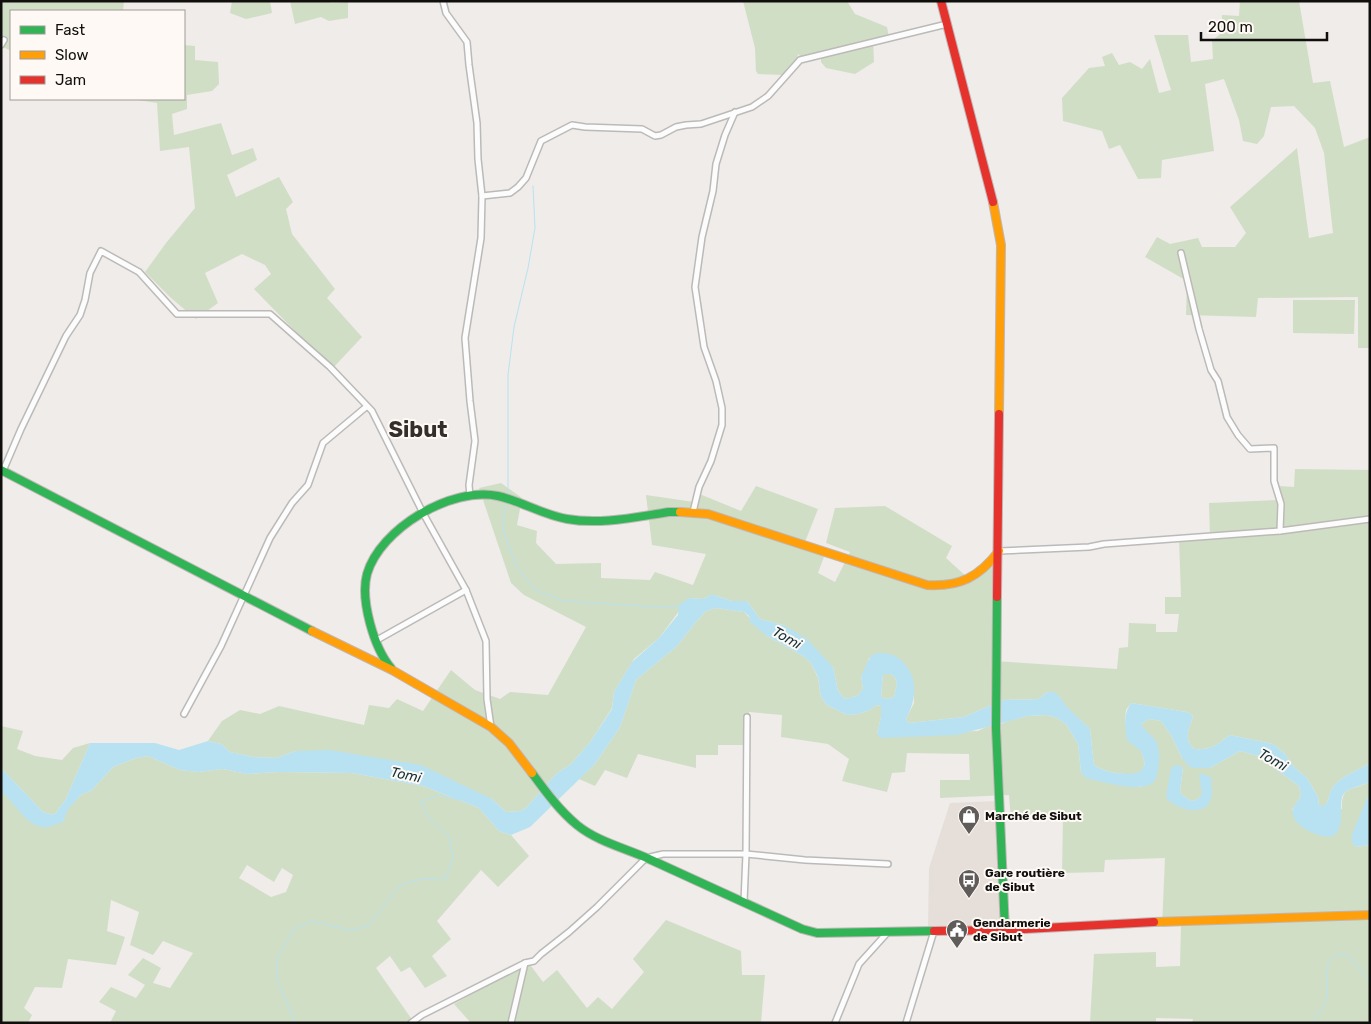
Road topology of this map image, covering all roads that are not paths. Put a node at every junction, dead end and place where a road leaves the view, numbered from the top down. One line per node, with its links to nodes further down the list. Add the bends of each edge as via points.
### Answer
1 (443, 1): 5 (street, via 446,12 467,42)
2 (941, 1): 3 (main road)
3 (947, 24): 4 (street, via 800,60 768,96 752,107); 14 (main road, via 1001,245)
4 (735, 112): 5 (street, via 701,124 676,127 655,136 642,129 572,125 541,141 526,178 518,187 510,193); 10 (street, via 716,164 695,287 704,347 722,408 722,425)
5 (482, 196): 9 (street, via 481,238 465,338 475,441)
6 (1181, 253): 13 (street, via 1198,329 1211,370 1218,381 1227,417 1250,449 1274,448 1274,481 1281,504)
7 (366, 407): 8 (street, via 330,367 270,314 177,314 139,272 101,251 90,274 80,315 66,336); 11 (street, via 372,412); 16 (street, via 323,443 308,485 292,503 270,538)
8 (2, 470): 16 (main road)
9 (470, 496): 10 (main road, via 497,496 566,519 599,522 669,512); 11 (main road)
10 (693, 512): 14 (main road, via 708,514 927,585 959,583 987,566)
11 (423, 513): 15 (street); 17 (main road, via 388,537 378,548 368,570 366,597)
12 (1370, 519): 13 (street)
13 (1280, 531): 14 (street)
14 (999, 551): 27 (main road, via 996,728)
15 (466, 590): 17 (street); 21 (street, via 486,641)
16 (245, 597): 18 (main road); 19 (street)
17 (376, 640): 18 (main road)
18 (392, 670): 21 (main road)
19 (184, 714)
20 (747, 716): 22 (street)
21 (491, 727): 23 (main road, via 519,754 556,804 578,826 615,847)
22 (746, 854): 23 (street, via 663,854); 24 (street); 25 (street)
23 (646, 858): 25 (main road); 30 (street, via 569,932 534,961)
24 (888, 864)
25 (744, 902): 28 (main road, via 816,933)
26 (1370, 915): 27 (main road)
27 (1005, 930): 29 (main road)
28 (888, 931): 29 (main road); 33 (street, via 859,964)
29 (934, 931): 34 (street)
30 (525, 963): 31 (street); 32 (street)
31 (412, 1023)
32 (511, 1023)
33 (835, 1023)
34 (906, 1023)

